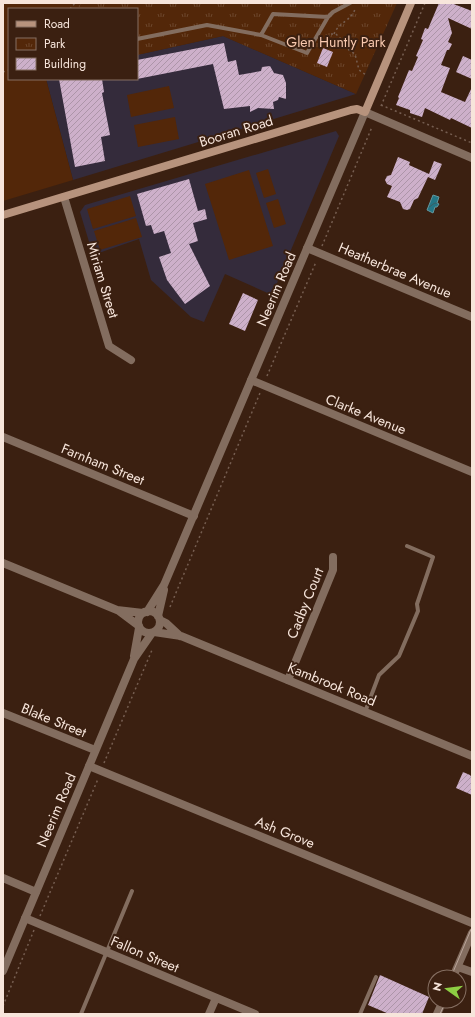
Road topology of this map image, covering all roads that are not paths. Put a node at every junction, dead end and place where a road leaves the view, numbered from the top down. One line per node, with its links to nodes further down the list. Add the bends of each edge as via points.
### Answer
1 (350, 3): 3 (lane)
2 (409, 4): 6 (main road, Neerim Road)
3 (328, 17): 4 (lane, via 273,14); 4 (lane, via 307,53)
4 (261, 35): 5 (lane, via 207,25)
5 (138, 39)
6 (365, 112): 7 (street, Booran Road); 8 (main road, Booran Road, via 351,110); 10 (street, Neerim Road)
7 (472, 158)
8 (64, 197): 9 (main road, Booran Road); 12 (street, Miriam Street, via 109,346)
9 (3, 215)
10 (307, 248): 11 (street, Heatherbrae Avenue); 13 (street, Neerim Road)
11 (472, 317)
12 (131, 360)
13 (251, 380): 15 (street, Clarke Avenue); 16 (street, Neerim Road)
14 (3, 437): 16 (street, Farnham Street)
15 (472, 472)
16 (194, 516): 20 (street, Neerim Road)
17 (407, 546): 29 (lane, via 433,558 417,604 418,611 399,656 379,675)
18 (332, 557): 28 (street, Cadby Court, via 334,570)
19 (3, 563): 21 (street)
20 (164, 585): 22 (street, Neerim Road); 23 (street, Neerim Road)
21 (117, 610): 22 (street); 24 (street)
22 (145, 612): 23 (street, via 153,612); 24 (street, via 138,619)
23 (159, 618): 25 (street, via 159,627); 26 (street, Kambrook Road)
24 (139, 627): 25 (street, via 145,633); 27 (street, Neerim Road)
25 (153, 633): 26 (street, Kambrook Road); 27 (street, Neerim Road)
26 (181, 636): 28 (street, Kambrook Road)
27 (134, 659): 31 (street, Neerim Road)
28 (288, 680): 29 (street, Kambrook Road)
29 (365, 712): 32 (street, Kambrook Road)
30 (3, 713): 31 (street, Blake Street)
31 (95, 750): 33 (street, Neerim Road)
32 (472, 756)
33 (89, 766): 36 (street, Neerim Road); 38 (street, Ash Grove)
34 (3, 878): 36 (street)
35 (132, 890): 40 (lane)
36 (36, 892): 37 (street, Neerim Road)
37 (25, 918): 40 (street, Fallon Street); 43 (street, Neerim Road)
38 (472, 923)
39 (472, 933): 41 (street)
40 (106, 952): 46 (street, Fallon Street); 47 (lane)
41 (458, 966): 42 (street); 44 (street)
42 (457, 969)
43 (3, 971)
44 (472, 972)
45 (376, 977): 50 (lane)
46 (216, 998): 48 (street); 49 (street, Fallon Street)
47 (81, 1014)
48 (209, 1014)
49 (255, 1014)
50 (360, 1014)

